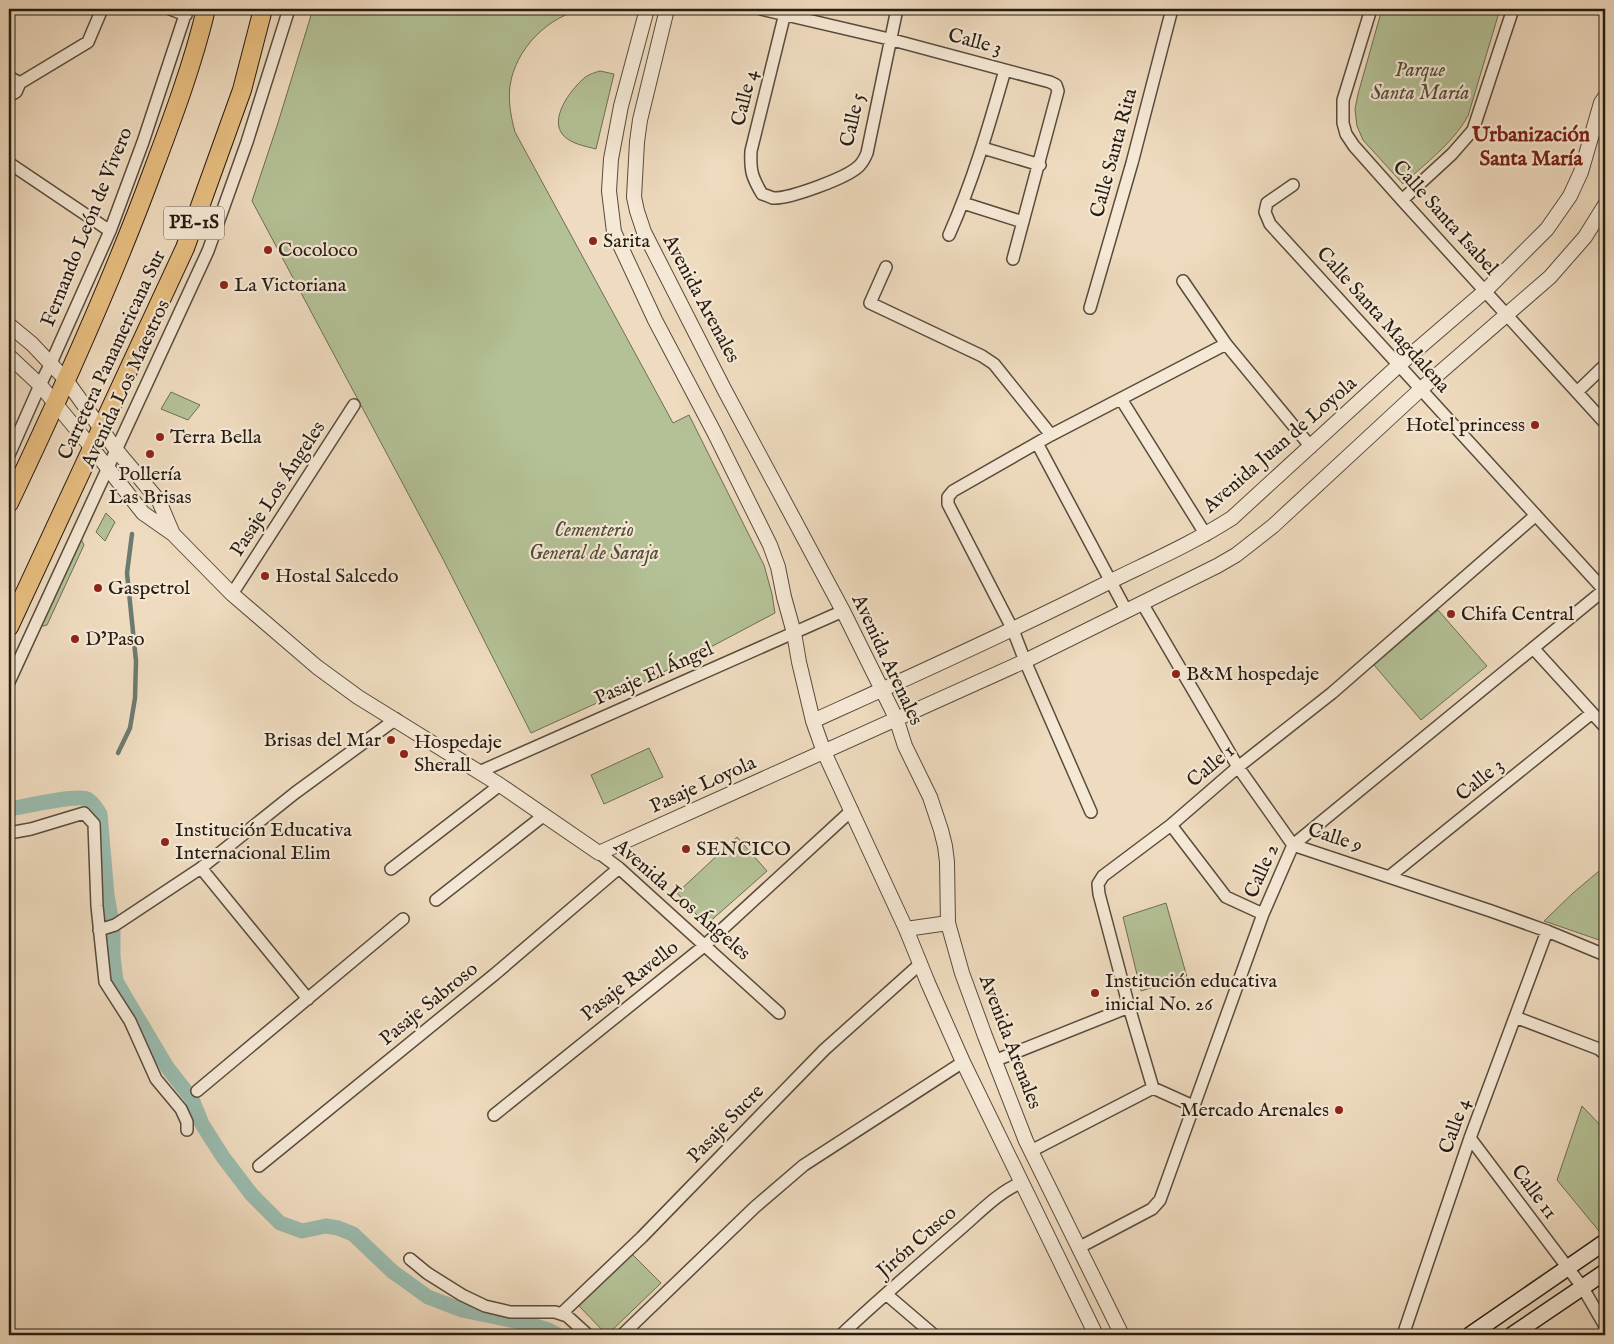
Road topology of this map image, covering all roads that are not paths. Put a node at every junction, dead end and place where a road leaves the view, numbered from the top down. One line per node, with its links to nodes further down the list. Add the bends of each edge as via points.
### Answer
1 (102, 9): 18 (street, via 88,42)
2 (170, 9): 13 (street)
3 (206, 9): 45 (highway, Carretera Panamericana Sur / PE-1S, via 192,61 130,234)
4 (263, 9): 53 (highway, Carretera Panamericana Sur / PE-1S, via 242,90 202,204)
5 (289, 9): 58 (street, Avenida Los Maestros, via 247,142 208,250)
6 (647, 9): 73 (street, via 612,159 610,190 614,232 655,320 770,545)
7 (667, 9): 69 (street, Avenida Arenales, via 640,120 634,197 637,212 656,258)
8 (761, 9): 14 (street, Calle 3)
9 (897, 9): 15 (street, Calle 5)
10 (1172, 9): 37 (street, Calle Santa Rita)
11 (1371, 9): 27 (street, Calle Santa Isabel, via 1346,86 1343,123 1354,146)
12 (1513, 9): 27 (street, via 1473,130)
13 (187, 12): 31 (street, Fernando León de Vivero)
14 (786, 12): 15 (street, Calle 3); 26 (street, Calle 4, via 751,152 750,168)
15 (889, 39): 16 (street, Calle 3); 26 (street, Calle 5, via 867,153 860,166 812,189 786,197 773,198)
16 (1005, 70): 22 (street); 24 (street, Calle 3, via 1056,85 1058,91)
17 (9, 77): 18 (street)
18 (20, 83): 20 (street, via 16,92)
19 (1605, 88): 21 (street)
20 (9, 96)
21 (1604, 101): 36 (street, Avenida Juan de Loyola, via 1581,172 1558,214 1532,246)
22 (983, 148): 24 (street); 28 (street)
23 (9, 163): 31 (street)
24 (1040, 165): 30 (street)
25 (1292, 185): 43 (street, Calle Santa Magdalena, via 1266,203 1265,212 1270,224)
26 (762, 194)
27 (1402, 200): 36 (street, Calle Santa Isabel)
28 (963, 203): 30 (street); 32 (street)
29 (1605, 205): 38 (street, via 1568,257)
30 (1023, 222): 33 (street)
31 (110, 231): 42 (street, Fernando León de Vivero)
32 (949, 235)
33 (1014, 259)
34 (886, 267): 54 (street, via 870,303 994,364)
35 (1183, 281): 40 (street)
36 (1485, 291): 38 (street, Calle Santa Isabel); 43 (street, Avenida Juan de Loyola)
37 (1090, 308)
38 (1508, 315): 47 (street); 48 (street, Calle Santa Isabel)
39 (9, 325): 42 (street, Avenida Los Ángeles)
40 (1226, 344): 49 (street); 56 (street)
41 (9, 356): 46 (street, Avenida Los Ángeles)
42 (52, 363): 45 (street, Avenida Los Ángeles); 46 (street, Fernando León de Vivero)
43 (1400, 365): 47 (street, Calle Santa Magdalena); 56 (street, Avenida Juan de Loyola)
44 (1605, 365): 48 (street)
45 (66, 380): 50 (highway, Carretera Panamericana Sur / PE-1S); 53 (street, Avenida Los Ángeles)
46 (40, 385): 50 (street, Avenida Los Ángeles); 59 (street, Fernando León de Vivero)
47 (1421, 389): 62 (street, Calle Santa Magdalena); 68 (street, via 1305,497 1236,555)
48 (1577, 392): 52 (street, Calle Santa Isabel)
49 (1121, 399): 54 (street); 64 (street)
50 (56, 404): 57 (street, Avenida Los Ángeles); 61 (highway, Carretera Panamericana Sur / PE-1S)
51 (354, 404): 67 (street, Pasaje Los Ángeles)
52 (1605, 423)
53 (102, 429): 57 (highway, Carretera Panamericana Sur / PE-1S); 58 (street, Avenida Los Ángeles)
54 (1051, 435): 55 (street)
55 (1037, 443): 65 (street); 72 (street, via 953,491 948,497 948,504)
56 (1311, 447): 64 (street, Avenida Juan de Loyola, via 1232,518)
57 (92, 448): 60 (street, Avenida Los Ángeles); 71 (highway, Carretera Panamericana Sur / PE-1S)
58 (117, 451): 60 (street, Avenida Los Maestros); 63 (street, Avenida Los Ángeles, via 159,501)
59 (9, 454)
60 (108, 469): 63 (street, Avenida Los Ángeles, via 143,513); 76 (street, Avenida Los Maestros)
61 (9, 504)
62 (1536, 515): 66 (street, Calle Santa Magdalena); 84 (street, Calle 1, via 1332,693)
63 (173, 534): 67 (street, Avenida Los Ángeles)
64 (1206, 535): 65 (street, Avenida Juan de Loyola)
65 (1111, 582): 70 (street); 72 (street, Avenida Juan de Loyola)
66 (1605, 591): 74 (street, Calle 2)
67 (232, 594): 80 (street, Avenida Los Ángeles, via 317,667)
68 (1142, 603): 70 (street); 84 (street, Calle 9)
69 (843, 610): 73 (street, Pasaje El Ángel); 77 (street, Avenida Arenales)
70 (1126, 610): 75 (street)
71 (9, 627)
72 (1013, 630): 75 (street); 77 (street, Avenida Juan de Loyola)
73 (794, 633): 81 (street); 85 (street, Pasaje El Ángel)
74 (1533, 648): 78 (street); 92 (street, Calle 2)
75 (1025, 661): 79 (street); 88 (street)
76 (9, 682)
77 (882, 690): 79 (street, Avenida Arenales); 81 (street, Avenida Juan de Loyola)
78 (1592, 714): 82 (street); 97 (street, Calle 3)
79 (896, 718): 83 (street); 101 (street, Avenida Arenales, via 904,746 930,797 945,846)
80 (396, 720): 85 (street, Avenida Los Ángeles); 94 (street)
81 (814, 721): 83 (street)
82 (1605, 727)
83 (824, 752): 87 (street); 93 (street, Pasaje Loyola)
84 (1238, 767): 90 (street, Calle 1); 92 (street, Calle 9)
85 (479, 772): 86 (street, Avenida Los Ángeles)
86 (500, 785): 89 (street, Avenida Los Ángeles); 96 (street)
87 (852, 810): 102 (street); 105 (street, Pasaje Ravello)
88 (1091, 812)
89 (543, 816): 93 (street, Avenida Los Ángeles); 98 (street)
90 (1171, 825): 99 (street, via 1226,897); 109 (street, Calle 1, via 1103,876 1098,884)
91 (9, 833): 103 (street, via 84,813 90,819 94,824)
92 (1293, 844): 97 (street, Calle 9); 99 (street, Calle 2)
93 (599, 854): 95 (street, Avenida Los Ángeles)
94 (201, 868): 103 (street, via 115,925); 108 (street)
95 (619, 868): 105 (street, Avenida Los Ángeles); 122 (street, Pasaje Sabroso, via 495,974)
96 (391, 869)
97 (1390, 876): 104 (street, Calle 9)
98 (436, 900)
99 (1263, 914): 117 (street, Calle 2)
100 (402, 919): 108 (street)
101 (948, 923): 102 (street); 113 (street, Avenida Arenales, via 962,973)
102 (906, 929): 107 (street)
103 (99, 930): 119 (street, via 105,982 130,1021 156,1079 180,1109 187,1122)
104 (1547, 931): 106 (street, Calle 9); 111 (street, Calle 4)
105 (704, 946): 110 (street, Avenida Los Ángeles); 118 (street, Pasaje Ravello)
106 (1605, 954)
107 (920, 964): 114 (street); 131 (street, Pasaje Sucre, via 824,1050 642,1237)
108 (308, 998): 116 (street)
109 (1129, 1007): 113 (street); 115 (street, Calle 1)
110 (778, 1013)
111 (1515, 1016): 112 (street); 120 (street, Calle 4)
112 (1605, 1054)
113 (994, 1061): 121 (street, Avenida Arenales)
114 (964, 1062): 123 (street); 134 (street, via 804,1165 755,1207)
115 (1153, 1088): 117 (street); 121 (street)
116 (197, 1091)
117 (1189, 1105): 125 (street, Calle 2, via 1156,1205)
118 (494, 1115)
119 (187, 1130)
120 (1470, 1138): 127 (street, Calle 11); 139 (street, Calle 4)
121 (1031, 1151): 125 (street, Avenida Arenales)
122 (259, 1166)
123 (1021, 1183): 130 (street, Jirón Cusco, via 1005,1191); 137 (street)
124 (1605, 1242): 127 (main road)
125 (1078, 1248): 138 (street, Avenida Arenales)
126 (410, 1259): 131 (street, via 426,1273 485,1306 510,1312)
127 (1568, 1268): 129 (street, Calle 11); 140 (main road)
128 (1605, 1272): 129 (main road)
129 (1582, 1288): 132 (street, Calle 11); 141 (main road)
130 (886, 1294): 135 (street, Jirón Cusco); 136 (street)
131 (561, 1314): 133 (street)
132 (1605, 1326)
133 (588, 1335)
134 (622, 1335)
135 (841, 1335)
136 (934, 1335)
137 (1096, 1335)
138 (1122, 1335)
139 (1404, 1335)
140 (1470, 1335)
141 (1512, 1335)

